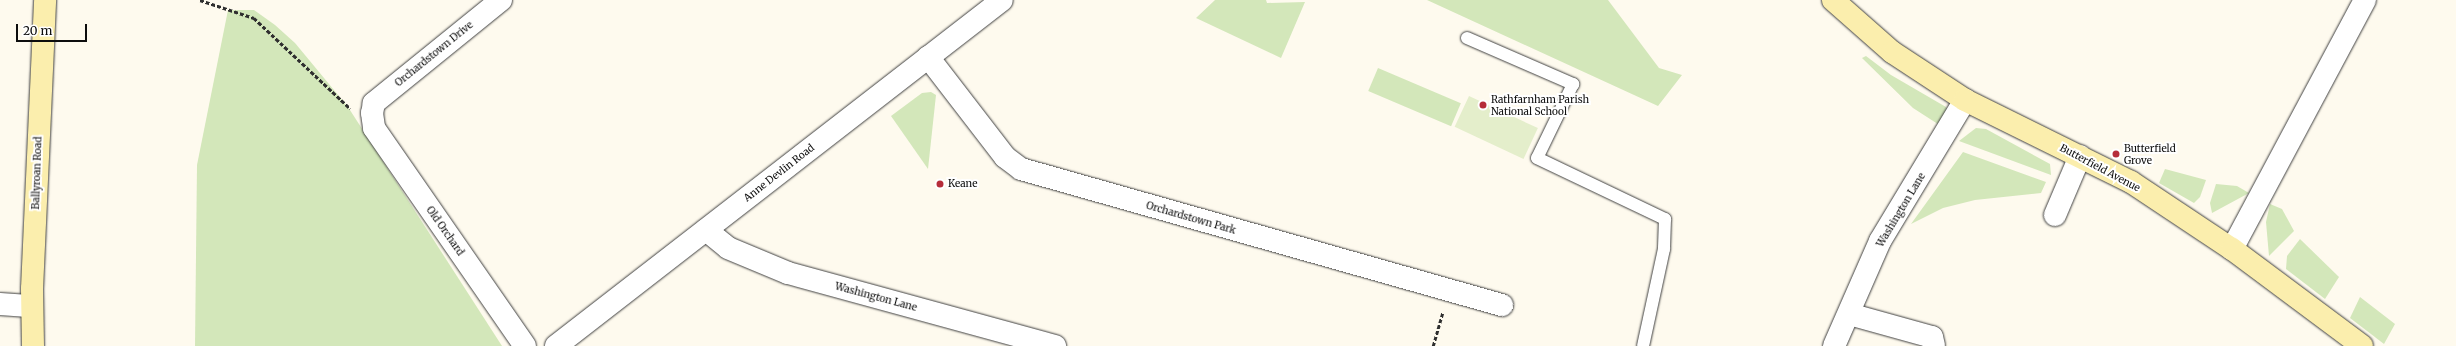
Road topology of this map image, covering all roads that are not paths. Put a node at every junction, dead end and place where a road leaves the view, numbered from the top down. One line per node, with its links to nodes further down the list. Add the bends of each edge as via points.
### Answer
1 (46, 0): 16 (main road, Ballyroan Road)
2 (501, 0): 9 (street, Orchardstown Drive)
3 (1002, 0): 7 (street, Anne Devlin Road)
4 (1833, 0): 8 (main road, Butterfield Avenue, via 1892,52)
5 (2365, 0): 13 (street)
6 (1467, 38): 22 (lane, via 1572,84 1537,158 1665,219 1664,249)
7 (928, 57): 12 (street, Anne Devlin Road); 15 (street, Orchardstown Park, via 1005,157 1021,169)
8 (1965, 100): 10 (main road, Butterfield Avenue); 17 (street, Washington Lane, via 1880,241)
9 (363, 111): 19 (street, Old Orchard)
10 (2080, 156): 11 (street); 13 (main road, Butterfield Avenue, via 2131,182)
11 (2055, 214)
12 (706, 230): 20 (street, Anne Devlin Road); 21 (street, Washington Lane, via 728,248 788,273)
13 (2232, 249): 25 (main road, Butterfield Avenue)
14 (0, 304): 16 (street)
15 (1502, 305)
16 (32, 306): 18 (main road, Ballyroan Road)
17 (1849, 314): 23 (street, Washington Lane); 24 (street, via 1932,337)
18 (33, 346)
19 (525, 346)
20 (556, 346)
21 (1055, 346)
22 (1643, 346)
23 (1834, 346)
24 (1934, 346)
25 (2362, 346)

